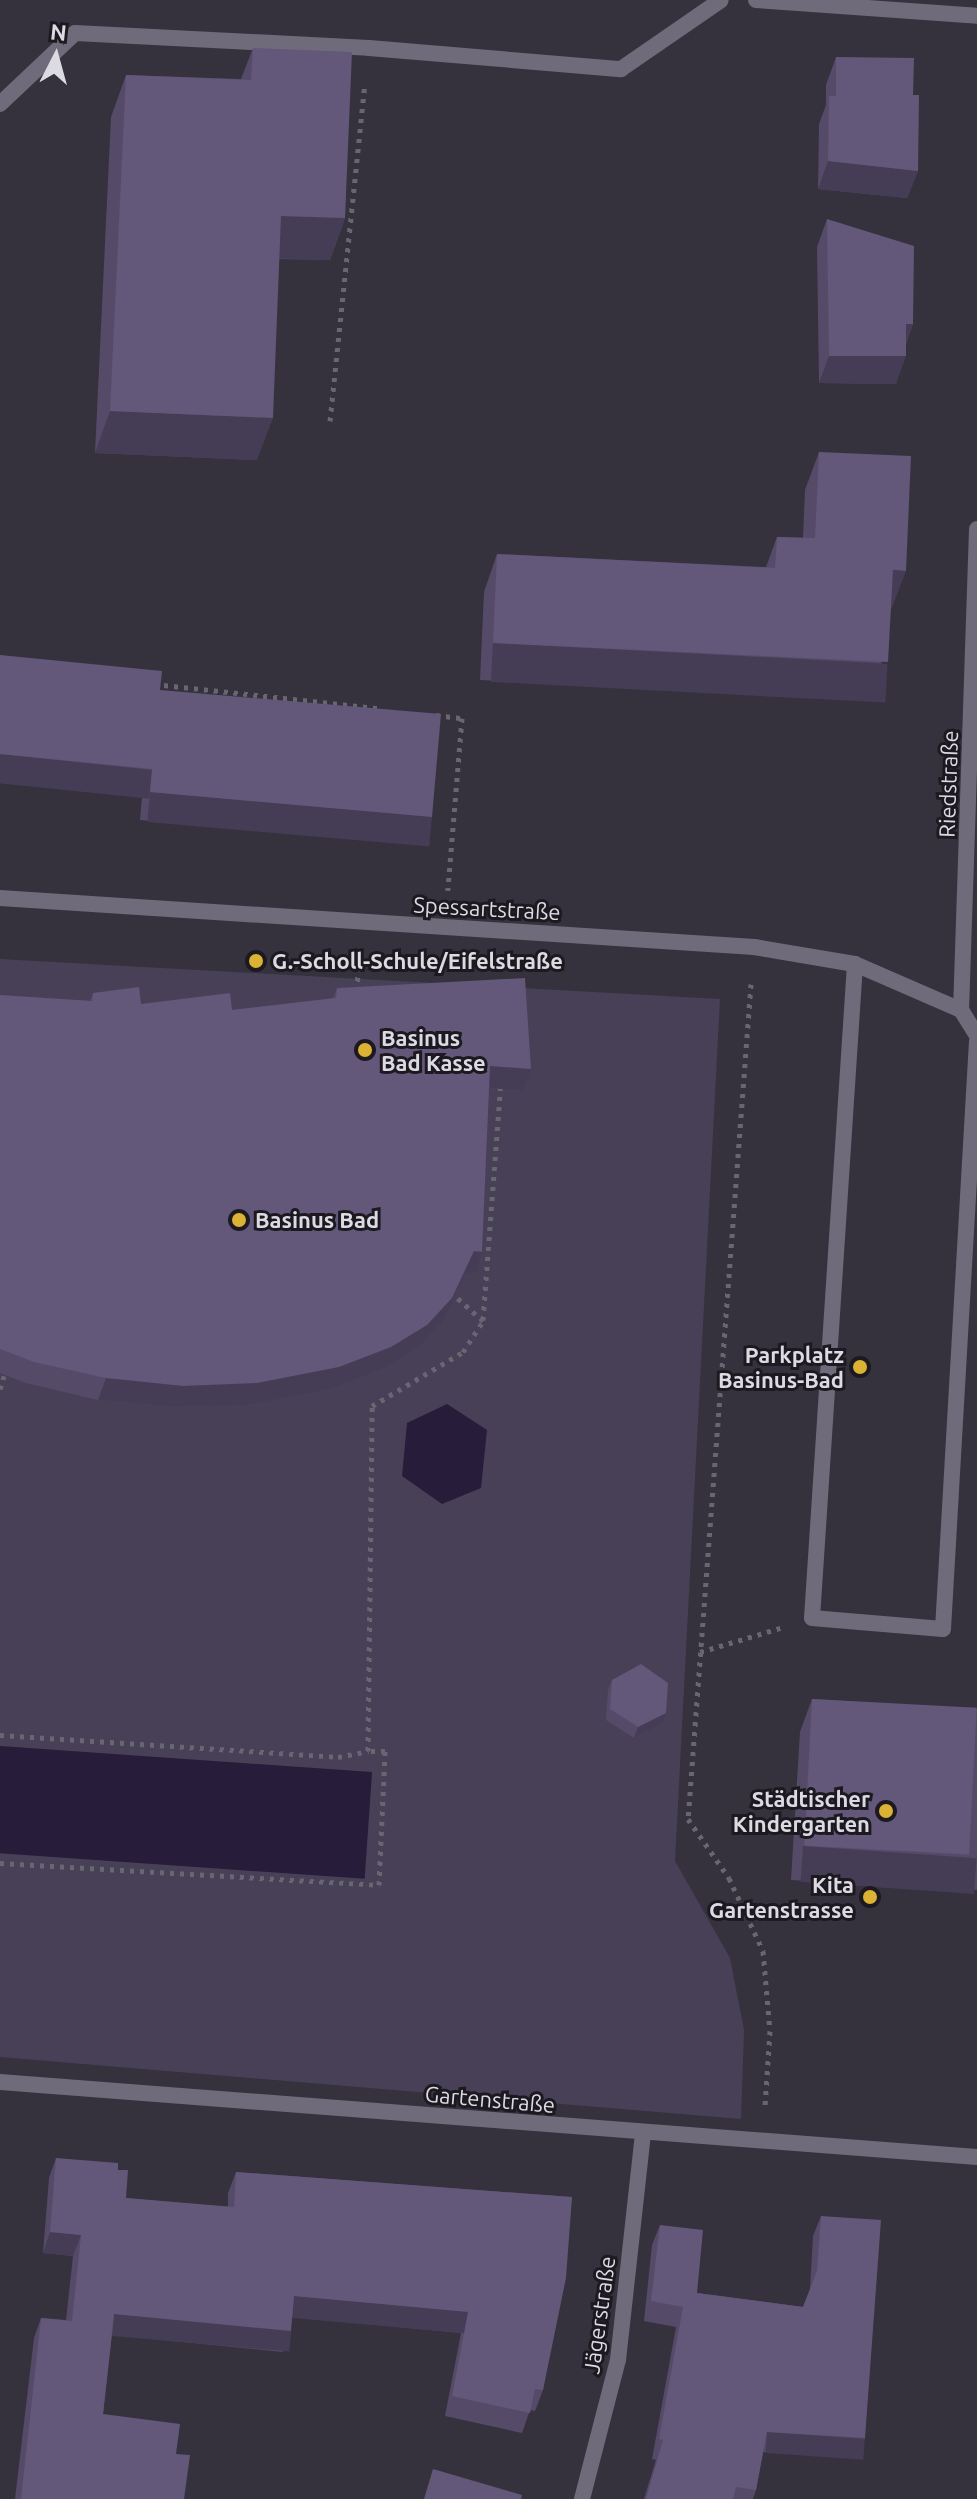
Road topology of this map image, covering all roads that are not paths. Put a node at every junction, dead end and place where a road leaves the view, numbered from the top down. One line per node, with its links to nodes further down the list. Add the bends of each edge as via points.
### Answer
1 (721, 0): 4 (street, via 621,69 369,48 75,33)
2 (756, 0): 3 (street)
3 (977, 16)
4 (0, 104)
5 (977, 529): 8 (street, Riedstraße)
6 (0, 898): 7 (street, Spessartstraße, via 754,947)
7 (855, 964): 8 (street, Spessartstraße); 9 (street, via 812,1618 943,1629)
8 (961, 1010): 9 (street)
9 (977, 1038)
10 (0, 2082): 11 (street, Gartenstraße)
11 (643, 2134): 12 (street, Gartenstraße); 13 (street, Jägerstraße, via 618,2360)
12 (977, 2157)
13 (582, 2499)

